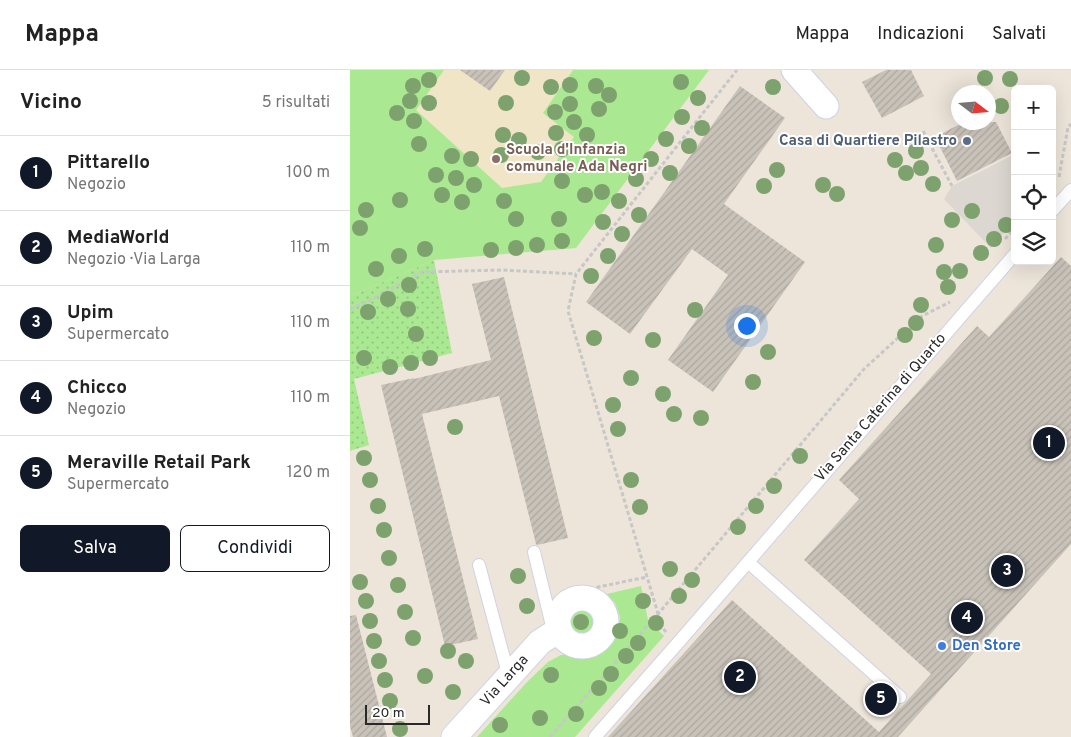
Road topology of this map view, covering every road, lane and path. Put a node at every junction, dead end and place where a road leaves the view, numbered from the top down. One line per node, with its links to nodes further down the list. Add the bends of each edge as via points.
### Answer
1 (737, 70): 13 (path)
2 (794, 70): 3 (street)
3 (826, 106)
4 (1071, 124): 6 (path, via 1060,175)
5 (923, 131): 7 (path)
6 (1056, 180)
7 (952, 186)
8 (1071, 190): 9 (lane)
9 (1056, 207)
10 (1011, 233): 11 (path)
11 (1002, 243)
12 (1011, 259): 17 (lane, Via Santa Caterina di Quarto)
13 (576, 274): 15 (path, via 502,270 422,272); 19 (path, via 568,311)
14 (953, 300): 21 (path, via 922,316 864,369)
15 (350, 309)
16 (534, 552): 22 (lane)
17 (748, 562): 24 (lane); 27 (lane, Via Santa Caterina di Quarto)
18 (479, 565): 23 (lane)
19 (648, 578): 20 (path, via 598,588); 21 (path)
20 (594, 600): 22 (street, via 578,598 563,606); 22 (street, via 606,617 600,638 589,646 574,645)
21 (658, 614): 26 (path)
22 (557, 632): 23 (street, Via Larga, via 540,642)
23 (509, 677): 25 (street, Via Larga)
24 (900, 697)
25 (454, 737)
26 (550, 737)
27 (594, 737)

